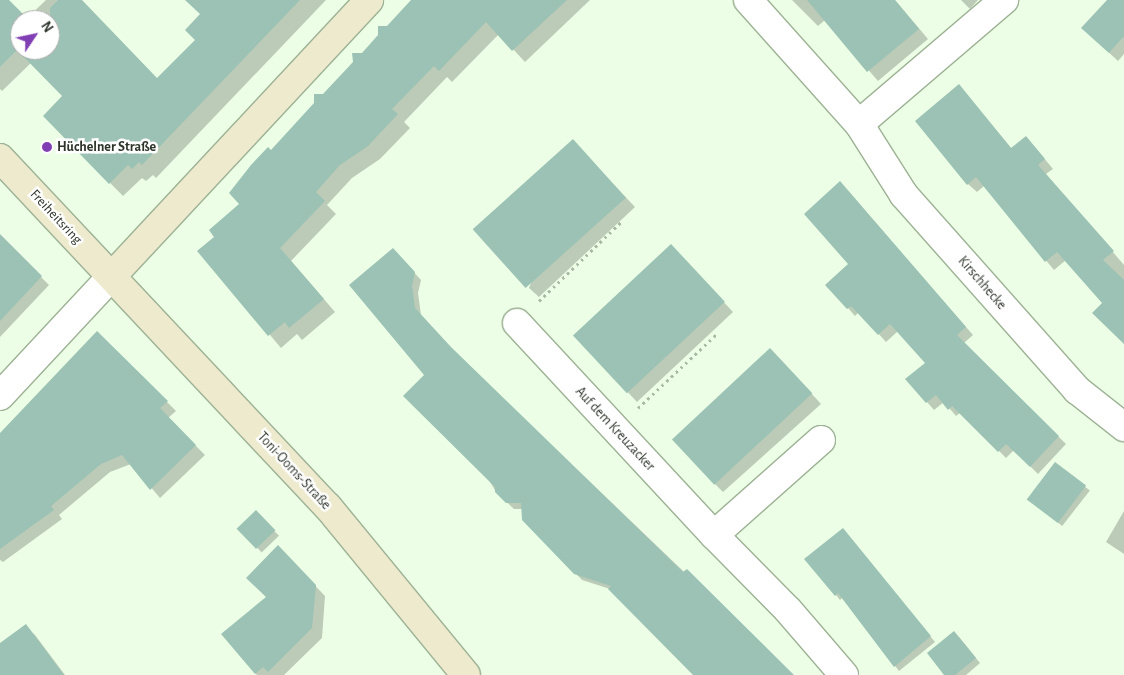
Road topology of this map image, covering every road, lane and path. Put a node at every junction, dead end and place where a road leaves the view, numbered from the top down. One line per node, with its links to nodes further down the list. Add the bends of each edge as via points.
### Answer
1 (369, 0): 7 (main road)
2 (748, 0): 4 (street, Kirschhecke)
3 (1004, 0): 4 (street)
4 (859, 124): 11 (street, Kirschhecke, via 904,195 1076,390)
5 (0, 158): 7 (main road, Freiheitsring)
6 (622, 222): 8 (path)
7 (112, 276): 10 (street); 15 (main road, Toni-Ooms-Straße, via 328,507)
8 (517, 323): 12 (street, Auf dem Kreuzacker)
9 (718, 333): 12 (path)
10 (0, 396)
11 (1124, 427)
12 (615, 429): 14 (street, Auf dem Kreuzacker)
13 (821, 440): 14 (street)
14 (714, 535): 16 (street, Auf dem Kreuzacker, via 788,610)
15 (466, 675)
16 (844, 675)

